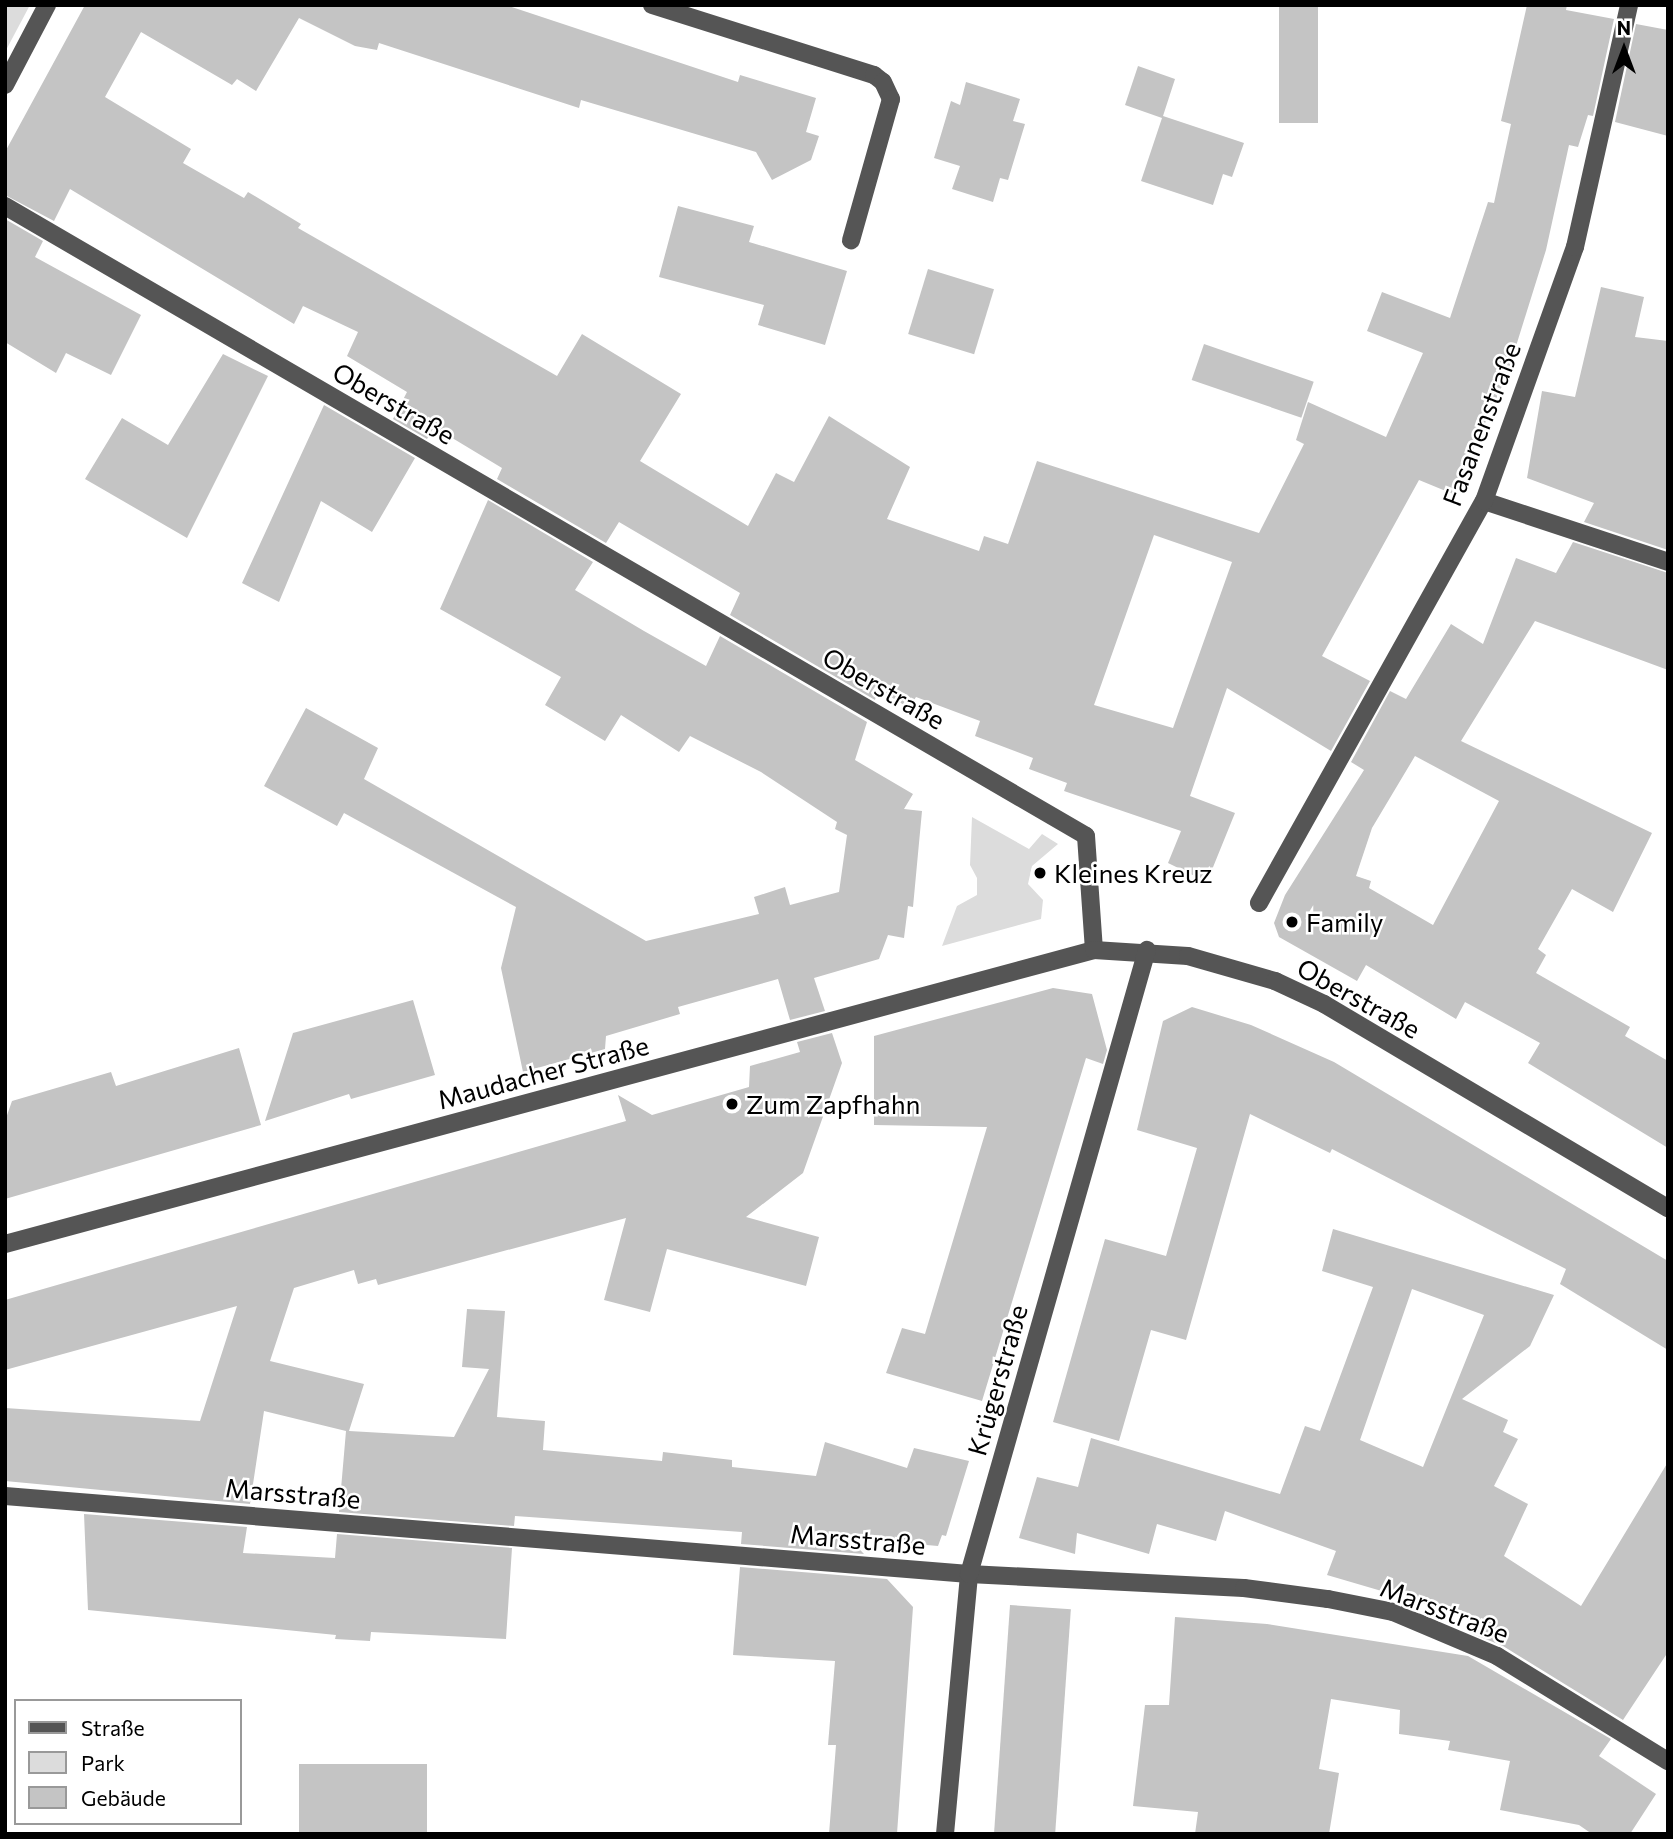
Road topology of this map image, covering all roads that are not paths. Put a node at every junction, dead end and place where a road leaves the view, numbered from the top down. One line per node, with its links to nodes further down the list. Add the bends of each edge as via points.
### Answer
1 (47, 5): 4 (street)
2 (652, 5): 6 (street, via 874,75 883,82 891,99)
3 (1629, 5): 7 (street, Fasanenstraße, via 1575,247)
4 (5, 85)
5 (5, 206): 10 (street, Oberstraße, via 1086,836)
6 (851, 240)
7 (1484, 501): 8 (street); 9 (street, Fasanenstraße)
8 (1668, 562)
9 (1259, 903)
10 (1094, 950): 11 (street, Oberstraße); 13 (street, Maudacher Straße)
11 (1147, 950): 12 (street, Oberstraße, via 1224,963 1324,1004); 15 (street, Krügerstraße)
12 (1668, 1208)
13 (5, 1244)
14 (5, 1496): 15 (street, Marsstraße)
15 (969, 1574): 16 (street, Marsstraße, via 1244,1588 1392,1612 1497,1656); 17 (street, Krügerstraße)
16 (1668, 1761)
17 (945, 1834)

